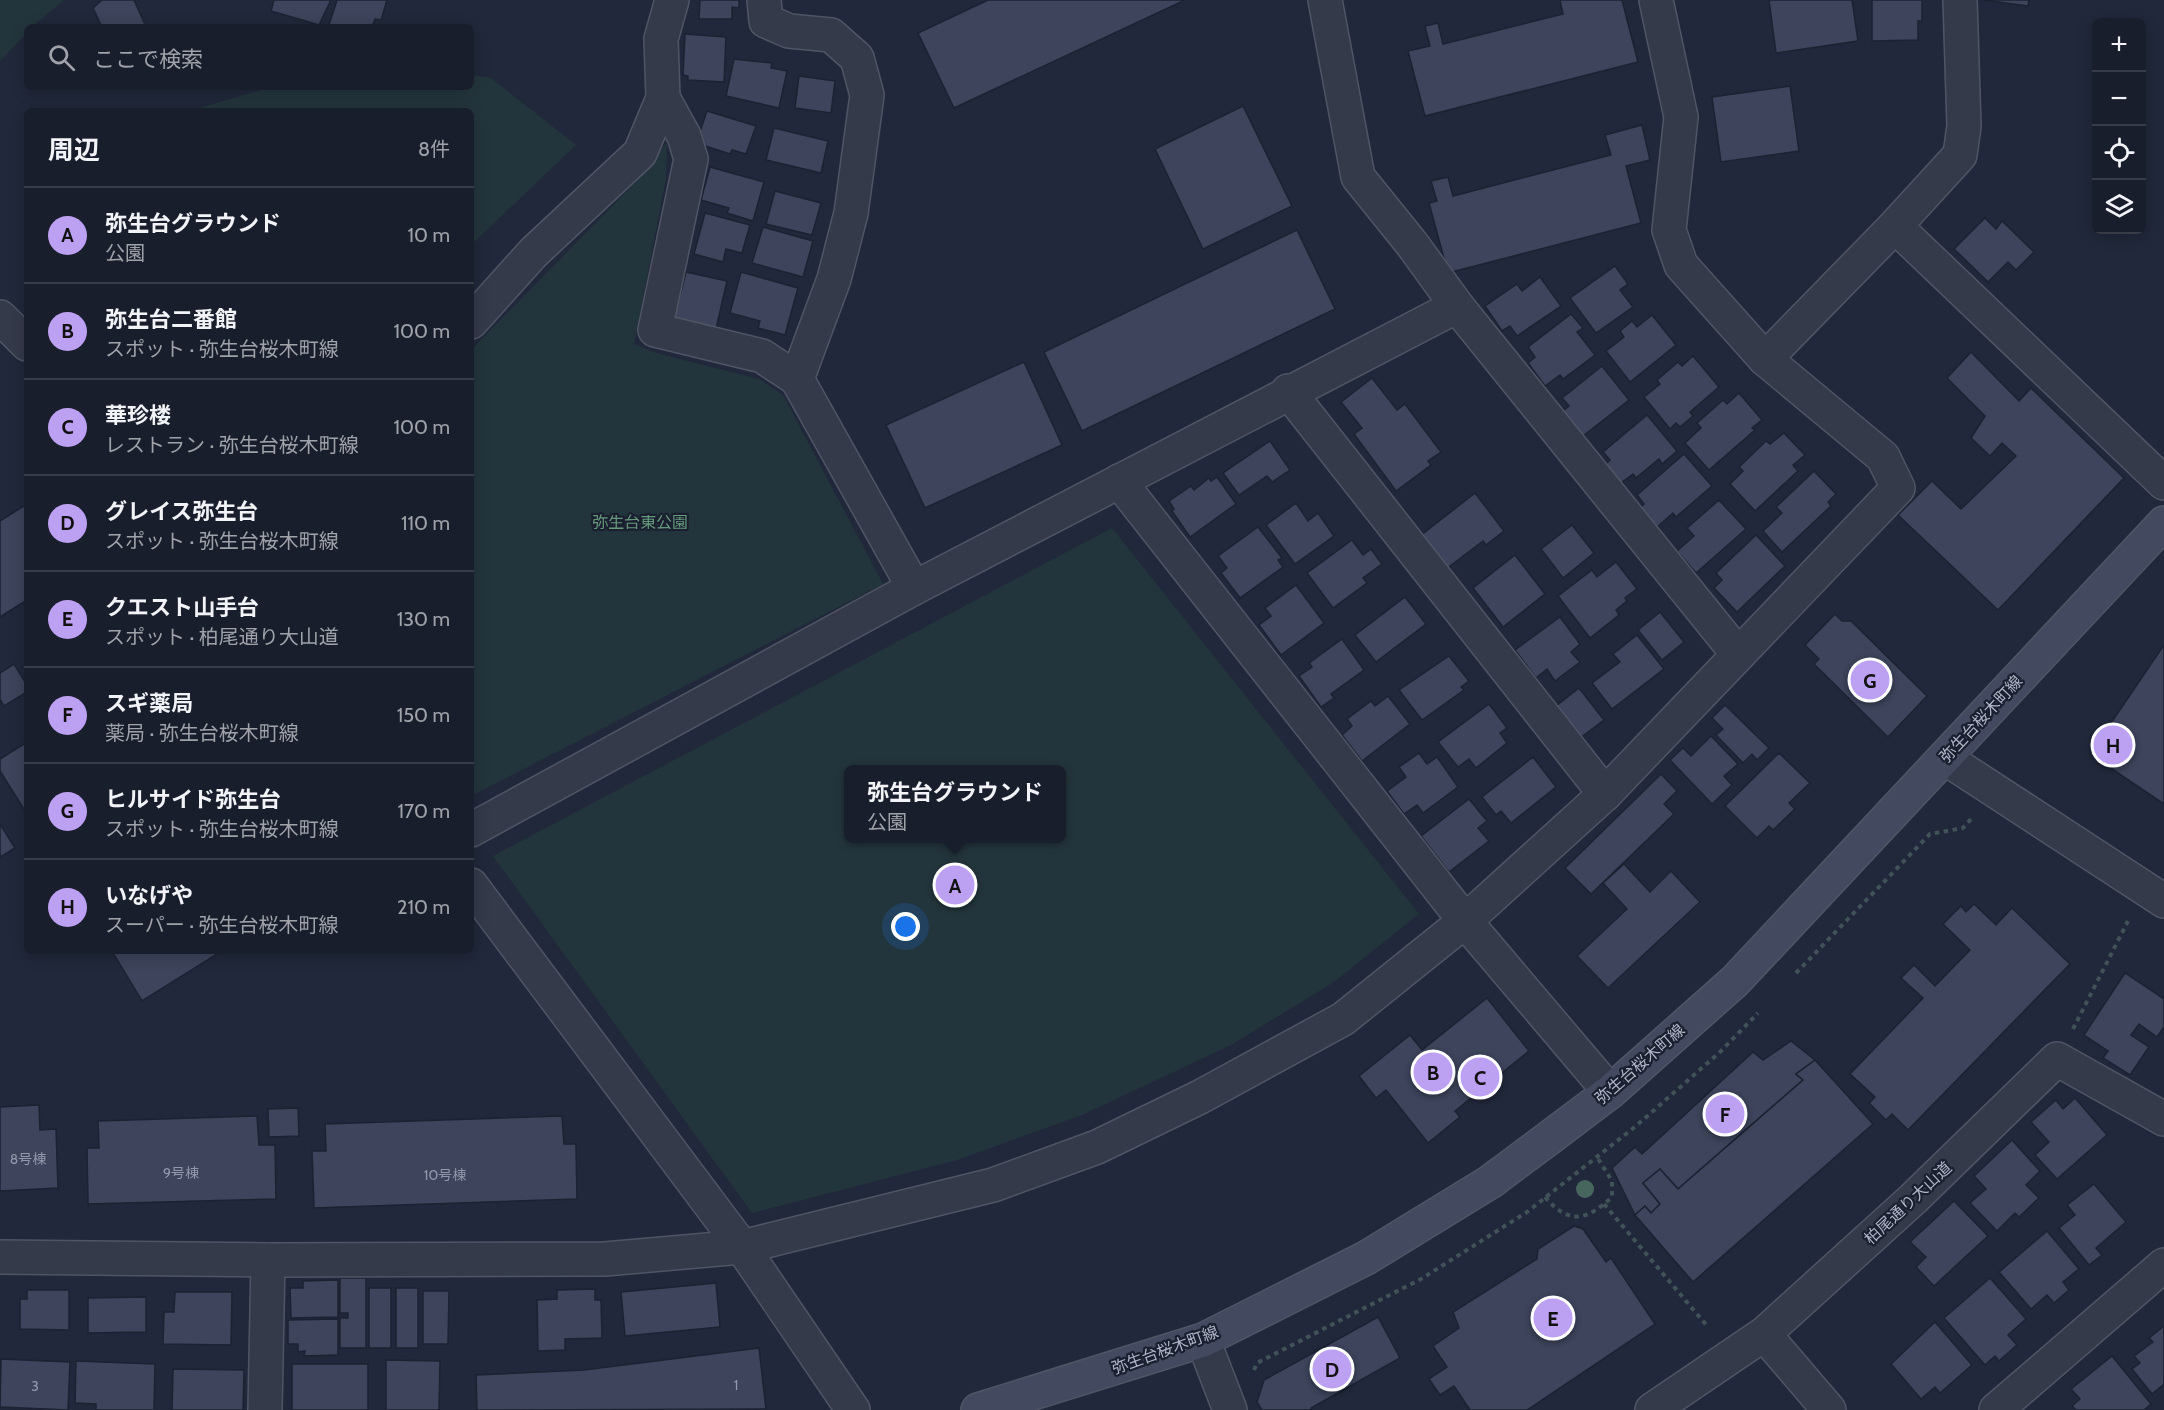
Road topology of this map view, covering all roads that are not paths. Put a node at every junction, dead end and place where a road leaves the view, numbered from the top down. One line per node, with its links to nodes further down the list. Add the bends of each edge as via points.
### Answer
1 (672, 0): 6 (street, via 661,39)
2 (764, 0): 13 (street, via 766,21 789,31 831,35 857,58 867,95 851,213 834,279)
3 (1325, 0): 8 (street, via 1358,177)
4 (1656, 0): 12 (street, via 1681,117 1669,230 1681,265)
5 (1960, 0): 7 (street, via 1964,126 1959,155)
6 (663, 98): 10 (street, via 640,153 533,254); 13 (street, via 684,136 691,159 655,330 762,356)
7 (1895, 226): 12 (street); 16 (street)
8 (1457, 306): 14 (street); 19 (street)
9 (0, 317): 11 (street)
10 (474, 319)
11 (24, 341)
12 (1765, 359): 19 (street, via 1883,457 1898,488)
13 (797, 379): 18 (street)
14 (1288, 391): 15 (street); 21 (street)
15 (1119, 482): 18 (street); 25 (street)
16 (2164, 483)
17 (2164, 523): 20 (main road, 弥生台桜木町線)
18 (914, 588): 22 (street)
19 (1737, 652): 21 (street)
20 (1945, 758): 24 (street); 26 (main road, 弥生台桜木町線, via 1735,981)
21 (1605, 794): 25 (street)
22 (474, 828)
23 (474, 889): 28 (street)
24 (2154, 895)
25 (1465, 921): 26 (street); 28 (street, via 1343,1019 1200,1097 1097,1147 993,1185)
26 (1610, 1092): 33 (main road, 弥生台桜木町線, via 1490,1182 1366,1258)
27 (2164, 1119): 32 (street, 柏尾通り大山道, via 2057,1059 1913,1199)
28 (742, 1247): 30 (street, via 605,1259); 35 (street)
29 (0, 1257): 30 (street)
30 (268, 1260): 34 (street)
31 (2164, 1265): 40 (street)
32 (1764, 1334): 38 (street, 柏尾通り大山道); 39 (street)
33 (1203, 1340): 36 (main road, 弥生台桜木町線); 37 (street)
34 (265, 1410)
35 (853, 1410)
36 (978, 1410)
37 (1230, 1410)
38 (1652, 1410)
39 (1828, 1410)
40 (1996, 1410)

